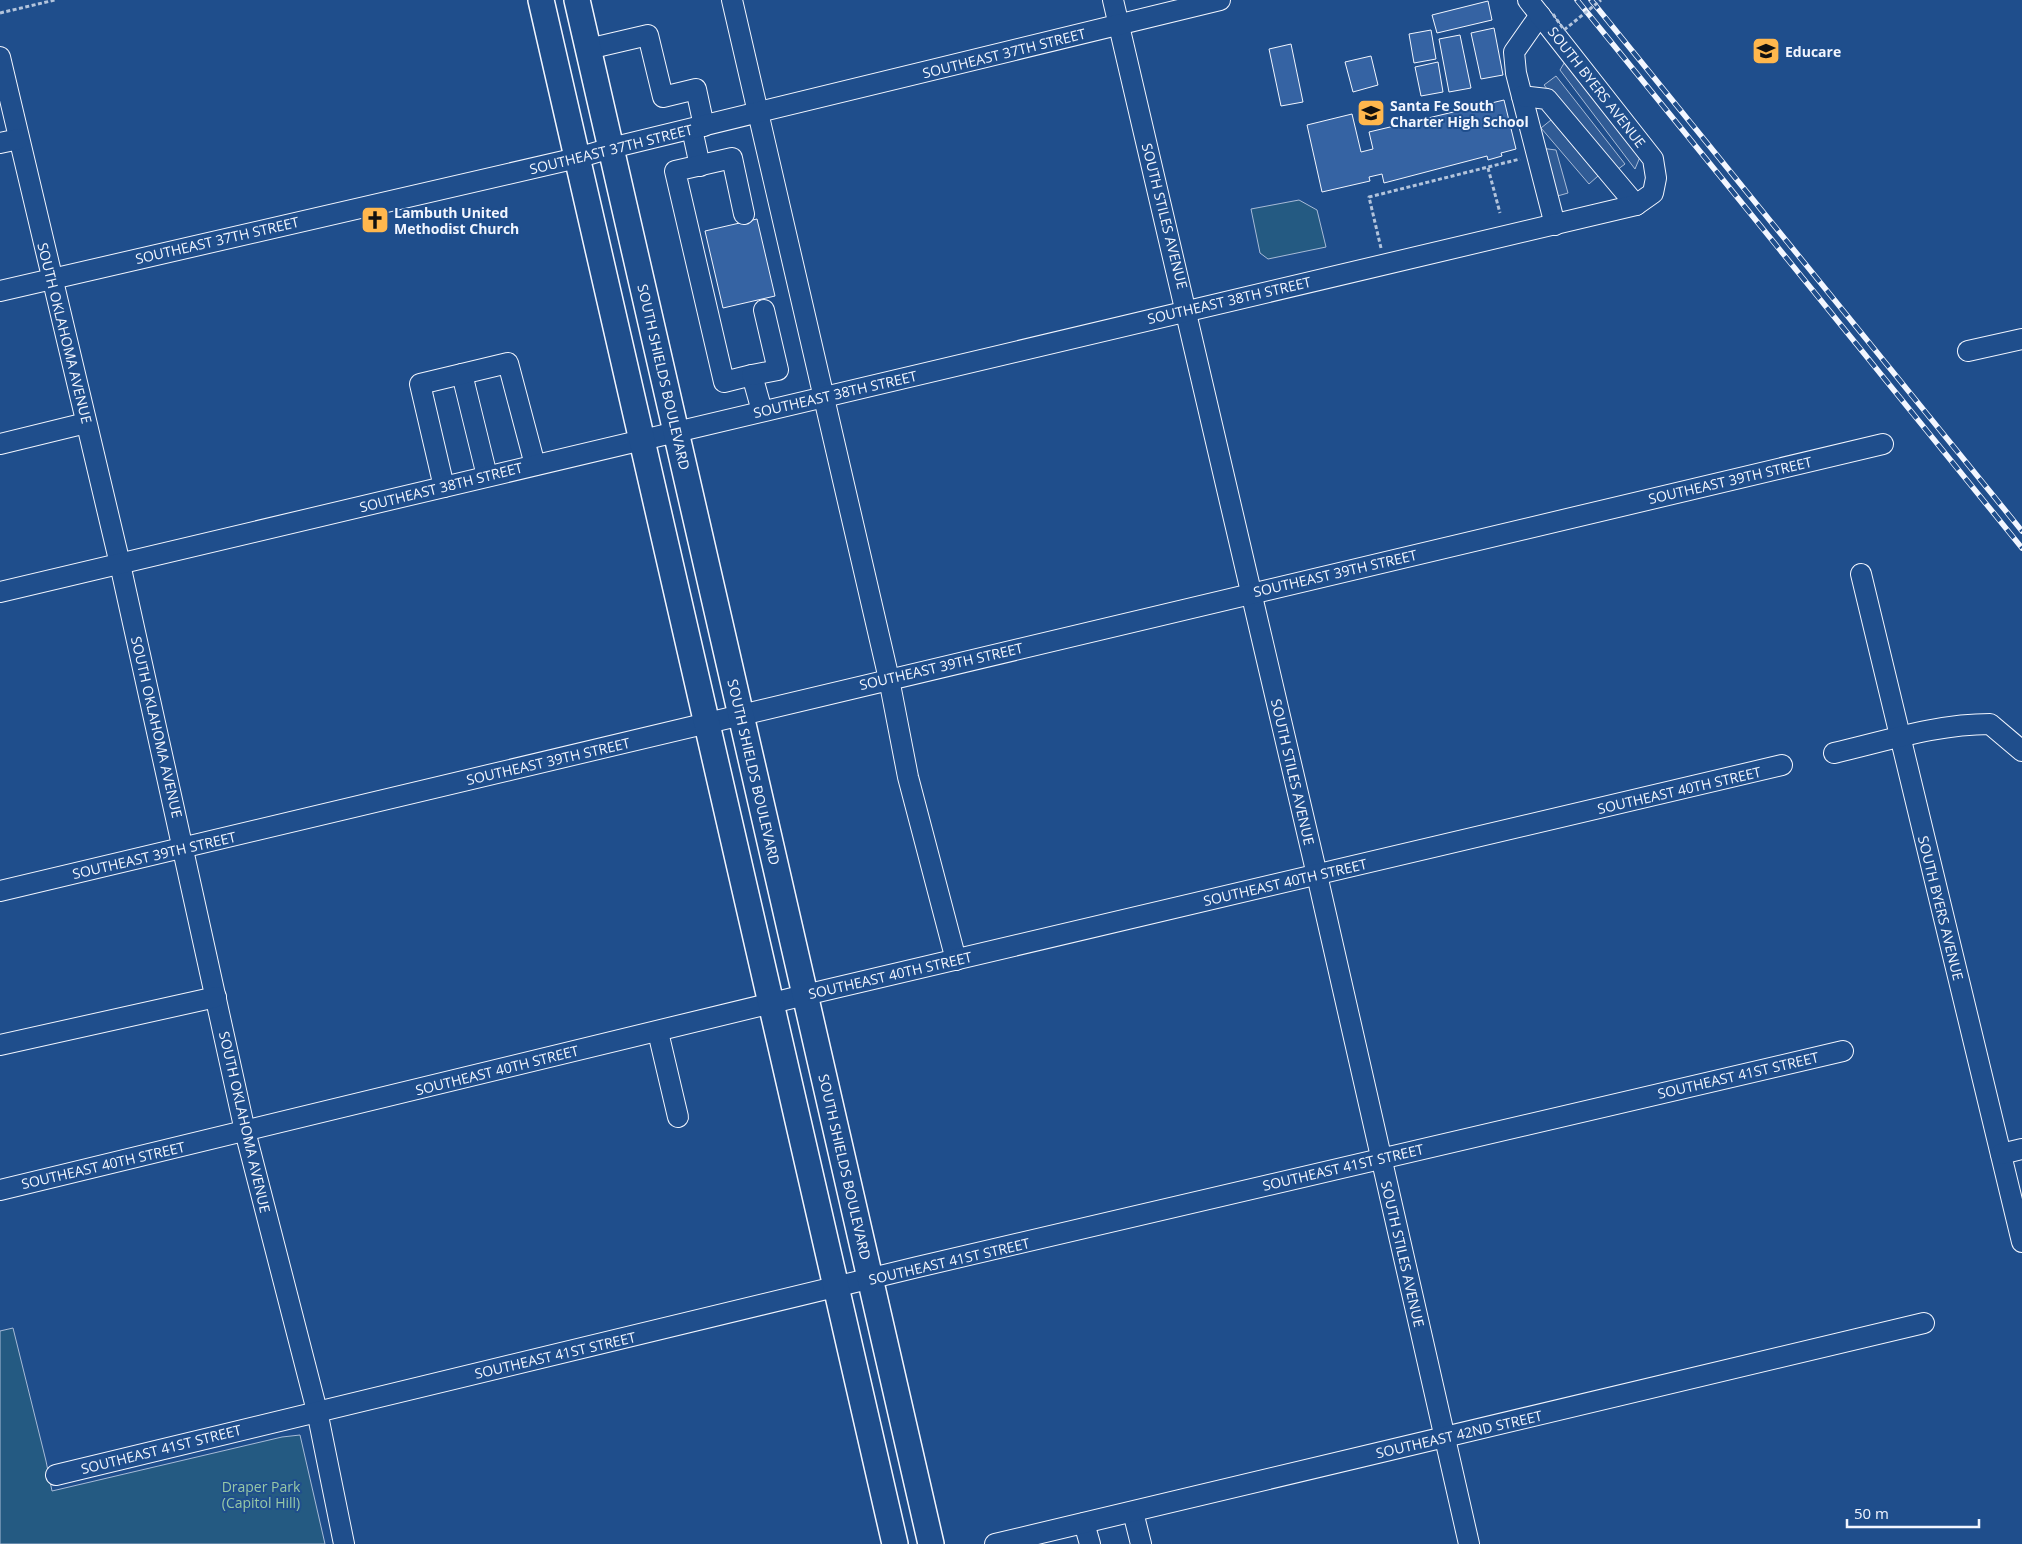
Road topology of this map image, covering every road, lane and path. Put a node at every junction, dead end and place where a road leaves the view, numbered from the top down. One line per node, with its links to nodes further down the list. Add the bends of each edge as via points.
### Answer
1 (56, 0): 9 (path)
2 (541, 0): 19 (main road)
3 (577, 0): 11 (main road, SOUTH SHIELDS BOULEVARD)
4 (732, 0): 14 (street)
5 (1113, 0): 10 (street, SOUTH STILES AVENUE)
6 (1220, 0): 10 (street, SOUTHEAST 37TH STREET)
7 (1602, 0): 8 (path, bridge, via 1564,30)
8 (1542, 12): 13 (street, via 1514,52); 22 (street, SOUTH BYERS AVENUE, via 1653,159)
9 (0, 13)
10 (1119, 25): 14 (street, SOUTHEAST 37TH STREET); 31 (street, SOUTH STILES AVENUE)
11 (588, 49): 15 (street, via 648,35 663,97 696,89); 17 (main road, SOUTH SHIELDS BOULEVARD)
12 (0, 56): 16 (street, SOUTH OKLAHOMA AVENUE)
13 (1522, 96): 23 (street, via 1547,100); 26 (street)
14 (758, 112): 15 (street, SOUTHEAST 37TH STREET); 36 (street)
15 (698, 127): 17 (street, SOUTHEAST 37TH STREET); 20 (street)
16 (10, 141): 28 (street, SOUTH OKLAHOMA AVENUE)
17 (611, 148): 19 (street, SOUTHEAST 37TH STREET); 39 (main road, SOUTH SHIELDS BOULEVARD)
18 (1528, 157): 21 (path)
19 (577, 158): 28 (street, SOUTHEAST 37TH STREET); 40 (main road)
20 (700, 166): 25 (street, via 732,158); 35 (street, via 675,171 724,382)
21 (1488, 168): 24 (path); 27 (path, via 1369,197)
22 (1656, 178): 23 (street, SOUTHEAST 38TH STREET, via 1653,193)
23 (1636, 205): 26 (street, SOUTHEAST 38TH STREET)
24 (1500, 213)
25 (744, 214)
26 (1555, 225): 31 (street, SOUTHEAST 38TH STREET)
27 (1382, 250)
28 (51, 278): 29 (street, SOUTHEAST 37TH STREET); 38 (street, SOUTH OKLAHOMA AVENUE)
29 (0, 290)
30 (764, 310): 35 (street, via 778,370)
31 (1187, 310): 36 (street, SOUTHEAST 38TH STREET); 49 (street, SOUTH STILES AVENUE)
32 (2022, 339): 33 (street)
33 (1968, 351)
34 (462, 374): 43 (street, via 508,363); 44 (street); 45 (street, via 420,384)
35 (752, 375): 37 (street)
36 (824, 396): 37 (street, SOUTHEAST 38TH STREET); 50 (street)
37 (762, 411): 39 (street, SOUTHEAST 38TH STREET)
38 (86, 424): 41 (street); 46 (street, SOUTH OKLAHOMA AVENUE)
39 (676, 432): 40 (street, SOUTHEAST 38TH STREET); 51 (main road, SOUTH SHIELDS BOULEVARD)
40 (642, 439): 43 (street, SOUTHEAST 38TH STREET); 52 (main road)
41 (0, 444)
42 (1884, 444): 49 (street, SOUTHEAST 39TH STREET)
43 (535, 465): 44 (street, SOUTHEAST 38TH STREET)
44 (487, 476): 45 (street, SOUTHEAST 38TH STREET)
45 (444, 487): 46 (street, SOUTHEAST 38TH STREET)
46 (120, 564): 48 (street, SOUTHEAST 38TH STREET); 57 (street, SOUTH OKLAHOMA AVENUE)
47 (1861, 574): 53 (street, SOUTH BYERS AVENUE)
48 (0, 592)
49 (1250, 593): 50 (street, SOUTHEAST 39TH STREET); 58 (street, SOUTH STILES AVENUE)
50 (889, 679): 51 (street, SOUTHEAST 39TH STREET); 60 (street, via 908,777)
51 (741, 714): 52 (street, SOUTHEAST 39TH STREET); 61 (main road, SOUTH SHIELDS BOULEVARD)
52 (707, 723): 57 (street, SOUTHEAST 39TH STREET); 63 (main road)
53 (1900, 738): 54 (street, via 1932,728 1990,724); 55 (street); 70 (street, SOUTH BYERS AVENUE)
54 (2022, 751)
55 (1834, 753)
56 (1782, 765): 58 (street, SOUTHEAST 40TH STREET)
57 (184, 847): 59 (street, SOUTHEAST 39TH STREET); 62 (street, SOUTH OKLAHOMA AVENUE)
58 (1318, 875): 60 (street, SOUTHEAST 40TH STREET); 71 (street, SOUTH STILES AVENUE)
59 (0, 891)
60 (956, 960): 61 (street, SOUTHEAST 40TH STREET)
61 (805, 995): 63 (street, SOUTHEAST 40TH STREET); 74 (main road, SOUTH SHIELDS BOULEVARD)
62 (216, 996): 65 (street); 68 (street, SOUTH OKLAHOMA AVENUE)
63 (772, 1004): 64 (street, SOUTHEAST 40TH STREET); 75 (main road)
64 (658, 1032): 67 (street); 68 (street, SOUTHEAST 40TH STREET)
65 (0, 1045)
66 (1844, 1051): 71 (street, SOUTHEAST 41ST STREET)
67 (678, 1117)
68 (245, 1131): 72 (street, SOUTHEAST 40TH STREET); 77 (street, SOUTH OKLAHOMA AVENUE)
69 (2022, 1149): 70 (street)
70 (2001, 1154): 73 (street, SOUTH BYERS AVENUE)
71 (1380, 1158): 74 (street, SOUTHEAST 41ST STREET); 78 (street, SOUTH STILES AVENUE)
72 (0, 1190)
73 (2022, 1242)
74 (871, 1279): 75 (street, SOUTHEAST 41ST STREET); 85 (main road, SOUTH SHIELDS BOULEVARD)
75 (838, 1288): 77 (street, SOUTHEAST 41ST STREET); 84 (main road)
76 (1924, 1323): 78 (street, SOUTHEAST 42ND STREET)
77 (317, 1411): 79 (street, SOUTHEAST 41ST STREET); 83 (street, SOUTH OKLAHOMA AVENUE)
78 (1446, 1438): 80 (street, SOUTHEAST 42ND STREET); 89 (street, SOUTH STILES AVENUE)
79 (56, 1475)
80 (1133, 1512): 81 (street, SOUTHEAST 42ND STREET); 88 (street)
81 (1084, 1523): 82 (street, SOUTHEAST 42ND STREET); 87 (street)
82 (1055, 1537): 86 (street, SOUTHEAST 42ND STREET)
83 (344, 1544)
84 (895, 1544)
85 (932, 1544)
86 (995, 1544)
87 (1090, 1544)
88 (1141, 1544)
89 (1469, 1544)

